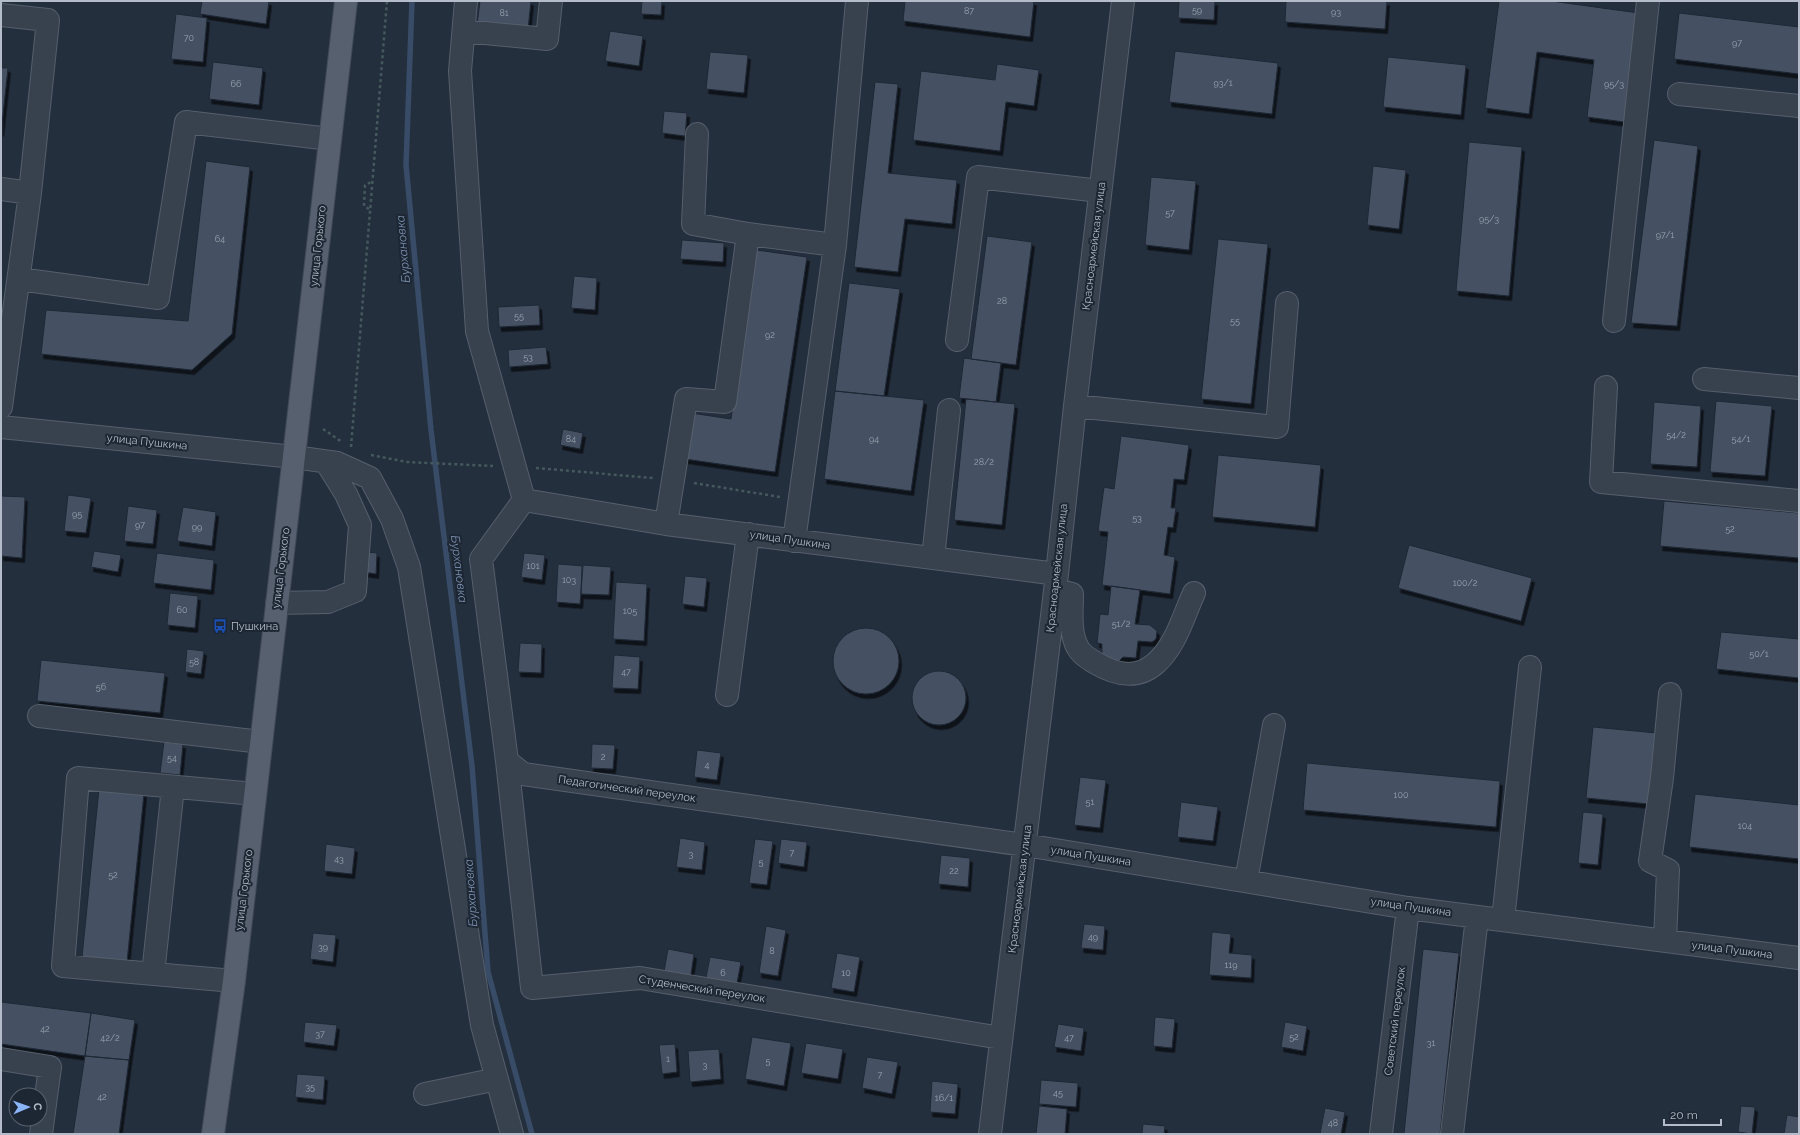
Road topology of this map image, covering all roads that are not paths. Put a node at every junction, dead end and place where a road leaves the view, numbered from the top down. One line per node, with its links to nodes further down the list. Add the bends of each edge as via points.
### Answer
1 (346, 1): 12 (main road, улица Горького)
2 (466, 1): 8 (street)
3 (551, 1): 8 (street, via 547,40)
4 (857, 1): 17 (street)
5 (1122, 1): 14 (street, Красноармейская улица)
6 (1648, 1): 20 (street)
7 (1, 15): 15 (street, via 48,20)
8 (464, 31): 31 (street, via 460,71 478,330)
9 (1679, 94): 10 (street)
10 (1799, 106)
11 (697, 134): 16 (street, via 693,224)
12 (330, 139): 18 (street, via 186,122 158,298); 29 (main road, улица Горького)
13 (1, 188): 15 (street)
14 (1100, 191): 21 (street, via 978,177); 25 (street, Красноармейская улица)
15 (30, 193): 18 (street)
16 (748, 234): 17 (street); 33 (street, via 724,402 686,399)
17 (834, 245): 35 (street)
18 (19, 279): 26 (street)
19 (1286, 303): 25 (street, via 1277,427)
20 (1614, 321)
21 (957, 340)
22 (1704, 379): 24 (street)
23 (1606, 387): 32 (street, via 1601,482)
24 (1799, 388)
25 (1075, 406): 37 (street, Красноармейская улица)
26 (1, 408)
27 (950, 410): 36 (street)
28 (1, 427): 29 (street, улица Пушкина)
29 (294, 457): 30 (street, улица Пушкина); 39 (main road, улица Горького)
30 (326, 462): 39 (street, via 346,494 360,525 355,591 328,602); 60 (street, улица Пушкина, via 337,463 370,478 392,519 408,567 482,1025)
31 (524, 500): 33 (street, улица Пушкина); 46 (street, via 481,559)
32 (1799, 501)
33 (666, 524): 34 (street, улица Пушкина)
34 (748, 534): 35 (street, улица Пушкина); 42 (street)
35 (794, 540): 36 (street, улица Пушкина)
36 (932, 558): 37 (street, улица Пушкина)
37 (1056, 582): 38 (street, улица Пушкина, via 1072,594 1073,632 1078,649 1109,671 1120,674 1145,670 1162,656 1176,634); 49 (street, Красноармейская улица)
38 (1194, 593)
39 (277, 603): 45 (main road, улица Горького)
40 (1530, 667): 53 (street)
41 (1670, 694): 54 (street, via 1662,778 1650,861 1668,870)
42 (728, 695)
43 (39, 716): 45 (street)
44 (1274, 725): 50 (street)
45 (261, 742): 48 (main road, улица Горького)
46 (507, 761): 49 (street, Педагогический переулок, via 523,774); 58 (street, Студенческий переулок, via 532,988 640,978)
47 (174, 787): 48 (street); 56 (street); 56 (street, via 78,778 63,966)
48 (255, 794): 57 (main road, улица Горького)
49 (1025, 845): 50 (street, улица Пушкина); 58 (street, Красноармейская улица)
50 (1246, 881): 51 (street, улица Пушкина)
51 (1408, 908): 52 (street, улица Пушкина); 66 (street, Советский переулок)
52 (1477, 917): 53 (street, улица Пушкина); 67 (street)
53 (1503, 920): 54 (street, улица Пушкина)
54 (1665, 941): 55 (street, улица Пушкина)
55 (1799, 958)
56 (152, 974): 57 (street)
57 (234, 981): 63 (main road, улица Горького)
58 (1001, 1038): 65 (street, Красноармейская улица)
59 (1, 1059): 62 (street, via 50,1067)
60 (497, 1079): 61 (street); 64 (street, улица Пушкина)
61 (425, 1094)
62 (41, 1134)
63 (213, 1134)
64 (509, 1134)
65 (990, 1134)
66 (1382, 1134)
67 (1452, 1134)

